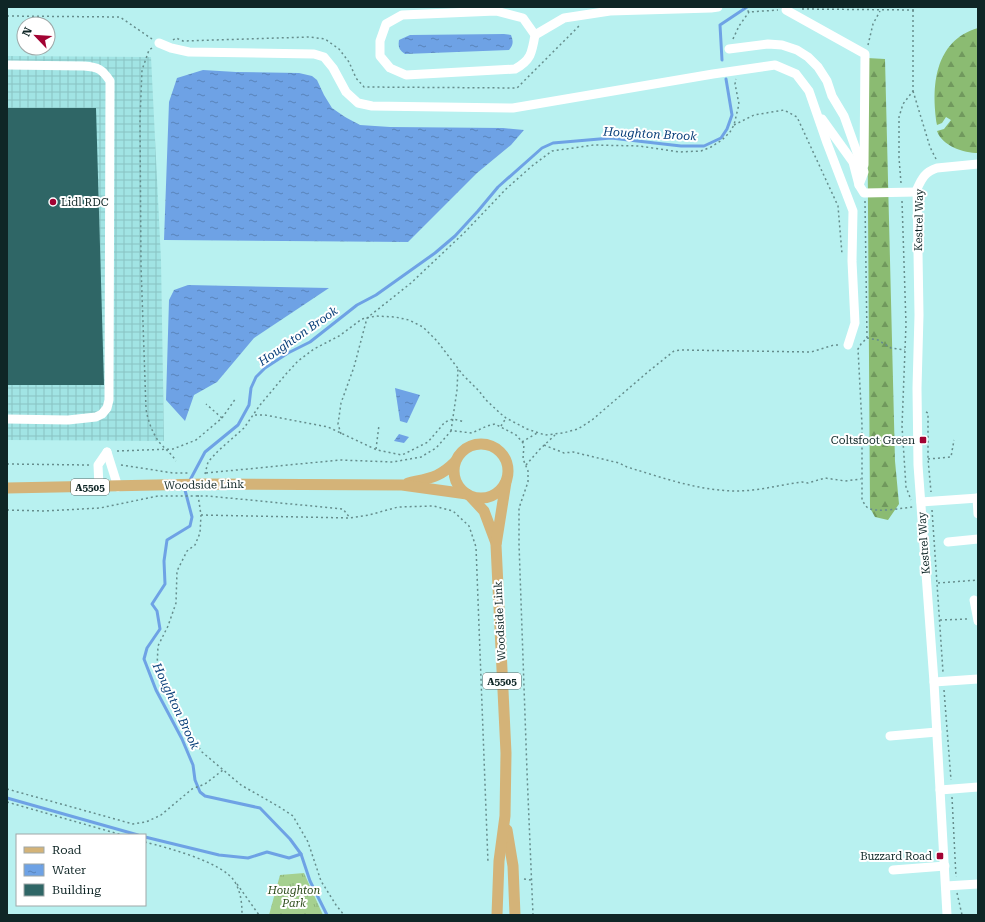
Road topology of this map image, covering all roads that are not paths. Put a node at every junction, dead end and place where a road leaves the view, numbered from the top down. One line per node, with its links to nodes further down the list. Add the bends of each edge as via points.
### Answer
1 (718, 7): 3 (street, via 610,11 564,18)
2 (786, 10): 9 (street, via 865,54)
3 (535, 35): 3 (street, via 523,18 496,12 402,15 386,24 380,41 380,56 390,68 406,74 515,69 531,55)
4 (159, 43): 7 (street, via 189,52 314,54 324,57 346,92 358,103 372,106 513,108 775,64 796,74 810,91)
5 (731, 49): 9 (street, via 768,44 797,50 808,57 827,81 832,96 844,116)
6 (7, 66): 13 (street, via 94,67 101,70 110,82 107,408 96,418)
7 (819, 118): 10 (street, via 853,162); 12 (street, via 853,211 855,324)
8 (978, 164): 11 (street, Kestrel Way, via 931,170 921,178)
9 (864, 172): 10 (street)
10 (859, 185): 11 (street, via 864,193)
11 (917, 192): 22 (street, Kestrel Way)
12 (848, 345)
13 (7, 419)
14 (455, 462): 15 (main road, A5505, via 469,446 493,446 505,457 508,465); 16 (main road, Woodside Link / A5505, via 436,476); 20 (main road, A5505, via 454,476 461,490)
15 (506, 482): 20 (main road, A5505, via 503,488 492,496 485,498); 26 (main road, Woodside Link / A5505)
16 (402, 485): 18 (main road, Woodside Link / A5505, via 204,481 172,491); 20 (main road, Woodside Link / A5505)
17 (99, 487): 18 (main road, Woodside Link / A5505); 18 (street, via 98,465 107,452); 19 (main road, Woodside Link / A5505)
18 (118, 487)
19 (7, 488)
20 (469, 495): 26 (main road, Woodside Link / A5505, via 484,511)
21 (978, 498): 22 (street); 23 (street)
22 (917, 504): 30 (street, Kestrel Way)
23 (978, 514)
24 (978, 540): 25 (street)
25 (948, 542)
26 (496, 546): 35 (main road, Woodside Link / A5505, via 506,753)
27 (974, 600): 28 (street)
28 (978, 621)
29 (978, 679): 30 (street)
30 (934, 682): 31 (street, Kestrel Way)
31 (937, 732): 32 (street); 34 (street, Kestrel Way)
32 (890, 736)
33 (978, 788): 34 (street)
34 (940, 790): 36 (street, Kestrel Way)
35 (505, 816): 40 (main road, Woodside Link / A5505); 41 (main road, Woodside Link / A5505, via 513,866)
36 (945, 866): 37 (street); 39 (street, Kestrel Way)
37 (893, 870)
38 (978, 884): 39 (street)
39 (946, 886): 42 (street, Kestrel Way)
40 (496, 915)
41 (515, 915)
42 (947, 915)

